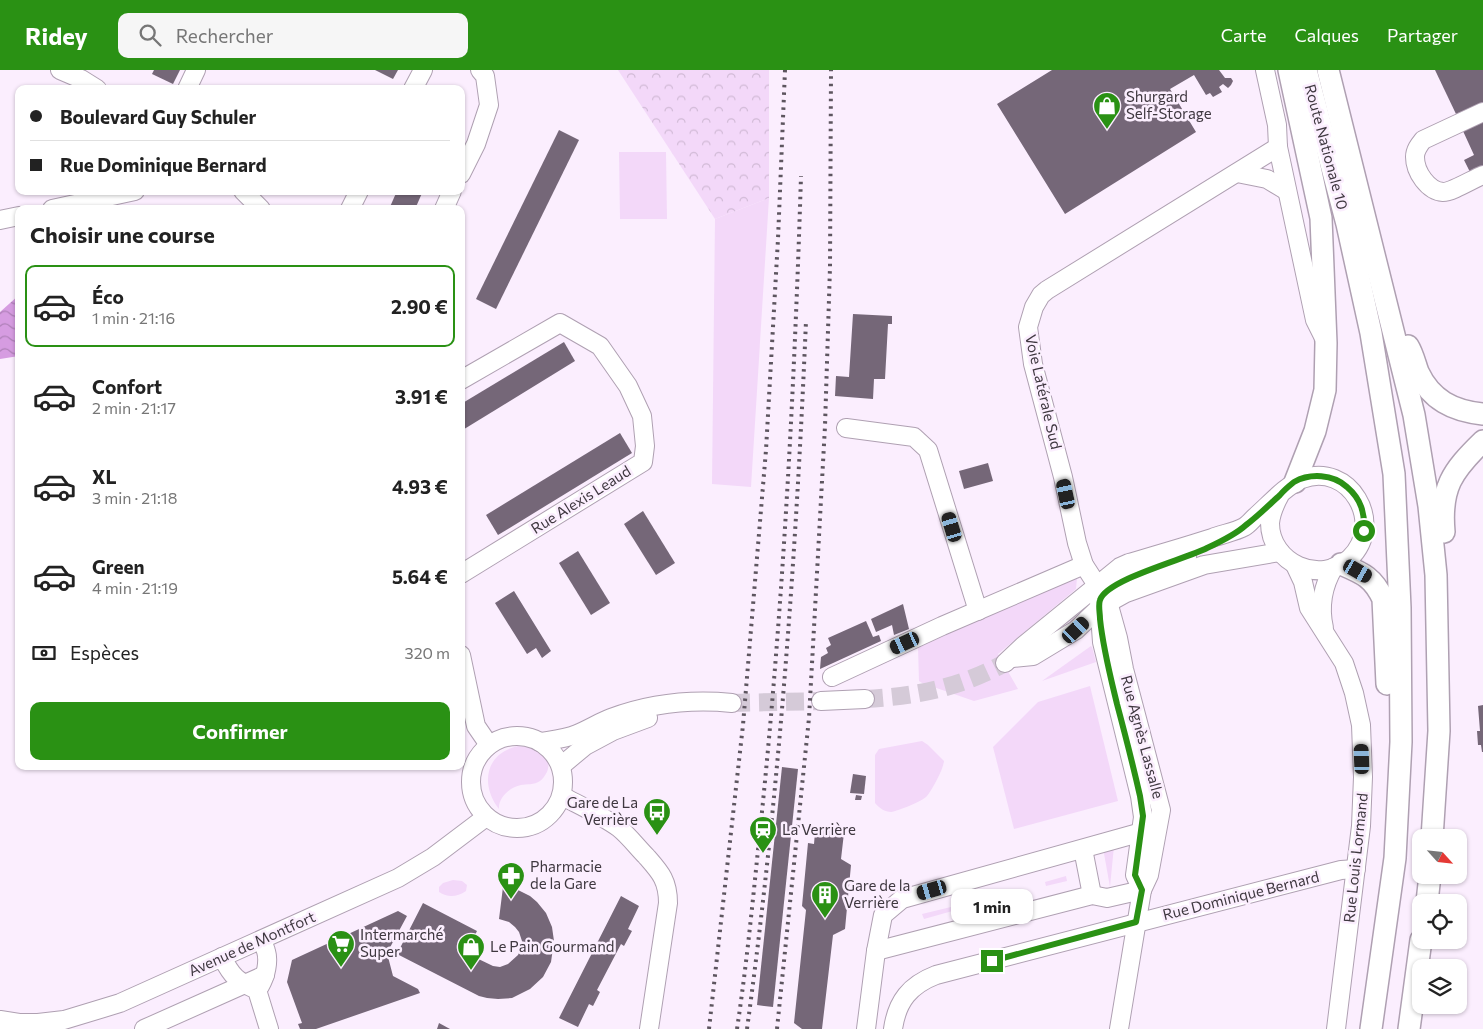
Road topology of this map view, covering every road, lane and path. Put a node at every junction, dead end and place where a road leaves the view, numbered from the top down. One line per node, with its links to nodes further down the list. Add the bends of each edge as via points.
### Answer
1 (60, 70): 9 (street)
2 (196, 70): 10 (street)
3 (423, 70): 11 (street)
4 (480, 70): 14 (street, via 486,76 489,105)
5 (1264, 70): 13 (street, via 1277,125)
6 (1289, 70): 25 (main road, via 1321,218)
7 (1306, 70): 46 (main road, Route Nationale 10, via 1347,224 1371,333 1394,474)
8 (1328, 70): 24 (main road)
9 (91, 85)
10 (188, 85)
11 (416, 85)
12 (1483, 112): 16 (street, via 1423,140 1417,146 1415,156 1425,183 1434,190 1445,192)
13 (1278, 147): 15 (street, Voie Latérale Sud); 17 (street)
14 (465, 166)
15 (1237, 173): 17 (street, via 1267,179); 33 (street, Voie Latérale Sud, via 1047,290 1034,307 1028,327 1031,354)
16 (1483, 175)
17 (1287, 191): 25 (street, via 1316,320)
18 (117, 195): 20 (street)
19 (247, 195): 21 (street)
20 (70, 205)
21 (258, 205)
22 (15, 217): 23 (street)
23 (0, 220)
24 (1395, 338): 27 (main road, via 1409,347 1431,394 1457,409); 48 (main road, via 1414,415 1436,575)
25 (1326, 344): 30 (main road, via 1325,390 1315,431)
26 (465, 378): 36 (street, Rue Alexis Leaud, via 560,323 600,346 628,386 642,416 645,446 643,462)
27 (1483, 414)
28 (846, 428): 38 (street, via 914,437 928,450)
29 (1483, 441): 48 (main road, via 1461,464 1445,493 1443,513 1450,596 1451,732)
30 (1287, 488): 31 (street); 32 (street, via 1272,513 1270,523); 35 (street, via 1304,478 1325,477 1345,485 1359,500 1365,520 1361,541 1349,558)
31 (1245, 527): 37 (street, via 1194,554 1126,579); 37 (street, via 1128,563 1120,567)
32 (1280, 552): 34 (street); 37 (street, via 1204,565 1126,593)
33 (1084, 565): 37 (street, Voie Latérale Sud); 38 (street)
34 (1295, 565): 35 (street, via 1308,570); 39 (street, Rue Louis Lormand, via 1309,608)
35 (1337, 566): 39 (street, Rue Louis Lormand, via 1326,579 1322,595 1321,615); 46 (main road, via 1367,577 1377,586 1382,599 1389,724)
36 (465, 572)
37 (1102, 598): 40 (street, via 1076,630 1033,656); 53 (street, Rue Agnès Lassalle, via 1102,642 1140,796); 56 (street, Rue Agnès Lassalle, via 1118,638 1160,810 1149,875)
38 (978, 611): 42 (street)
39 (1326, 633): 55 (street, Rue Louis Lormand, via 1344,663 1361,725 1363,787)
40 (1008, 660)
41 (465, 674): 47 (street, via 476,726)
42 (832, 677)
43 (865, 699): 44 (street)
44 (821, 700)
45 (540, 742): 47 (street, via 514,736); 49 (street); 49 (street, via 577,734 610,718 649,706 694,701 732,703 668,712 642,720 585,746)
46 (1401, 742): 73 (main road, Route Nationale 10, via 1395,858)
47 (489, 745): 51 (street, via 473,767 471,781 477,807)
48 (1437, 756): 52 (main road)
49 (561, 766): 50 (street)
50 (562, 796): 51 (street, via 553,812 527,828 512,829); 68 (street, via 620,829 664,879 668,903)
51 (486, 817): 59 (street, Avenue de Montfort, via 433,857 398,878)
52 (1433, 829)
53 (1142, 832): 54 (street); 56 (street, Rue Agnès Lassalle, via 1135,875)
54 (1083, 848): 57 (street); 61 (street, via 902,899 883,914)
55 (1356, 870): 58 (street, Rue Dominique Bernard, via 1341,870); 72 (street, Rue Louis Lormand)
56 (1142, 890): 57 (street, via 1107,898); 58 (street, Rue Agnès Lassalle)
57 (1092, 895): 61 (street)
58 (1136, 922): 70 (street, Rue Dominique Bernard, via 924,980 904,998); 71 (street, Rue Agnès Lassalle)
59 (261, 940): 62 (street, Avenue de Montfort); 63 (street, via 267,952)
60 (1421, 949): 74 (main road)
61 (876, 951): 69 (street)
62 (222, 957): 63 (street, via 235,979); 65 (street, Avenue de Montfort)
63 (256, 983): 66 (street); 67 (street)
64 (0, 1020): 65 (street, Avenue de Montfort)
65 (67, 1025)
66 (144, 1029)
67 (269, 1029)
68 (649, 1029)
69 (866, 1029)
70 (892, 1029)
71 (1119, 1029)
72 (1336, 1029)
73 (1372, 1029)
74 (1409, 1029)

